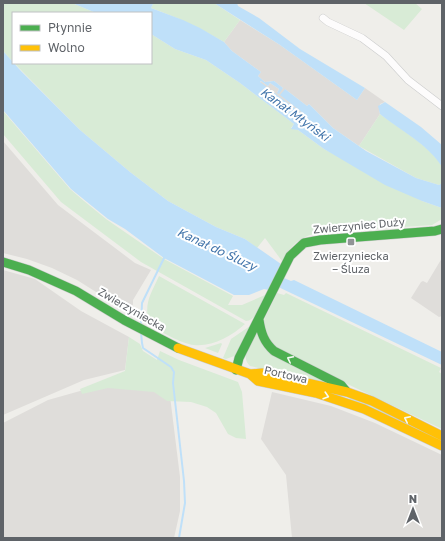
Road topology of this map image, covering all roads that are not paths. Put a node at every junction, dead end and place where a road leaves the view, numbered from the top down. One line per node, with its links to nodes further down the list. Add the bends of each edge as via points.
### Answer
1 (323, 18): 2 (street, via 362,38 386,56 408,80)
2 (442, 106)
3 (442, 229): 5 (street, Zwierzyniec Duży, via 304,243 290,256)
4 (3, 262): 6 (street, Zwierzyniecka, via 29,270 76,291 179,349)
5 (259, 320): 6 (street, Zwierzyniec Duży, via 239,358); 8 (street, one-way to 5, via 341,385 274,351 260,334)
6 (236, 370): 7 (street, Zwierzyniecka)
7 (250, 374): 8 (street, Portowa, via 262,372); 9 (street, Portowa, one-way to 9, via 258,381 316,393)
8 (347, 392): 9 (street); 10 (street, Portowa, one-way to 8)
9 (344, 402): 11 (street, Portowa)
10 (442, 436)
11 (442, 446)

